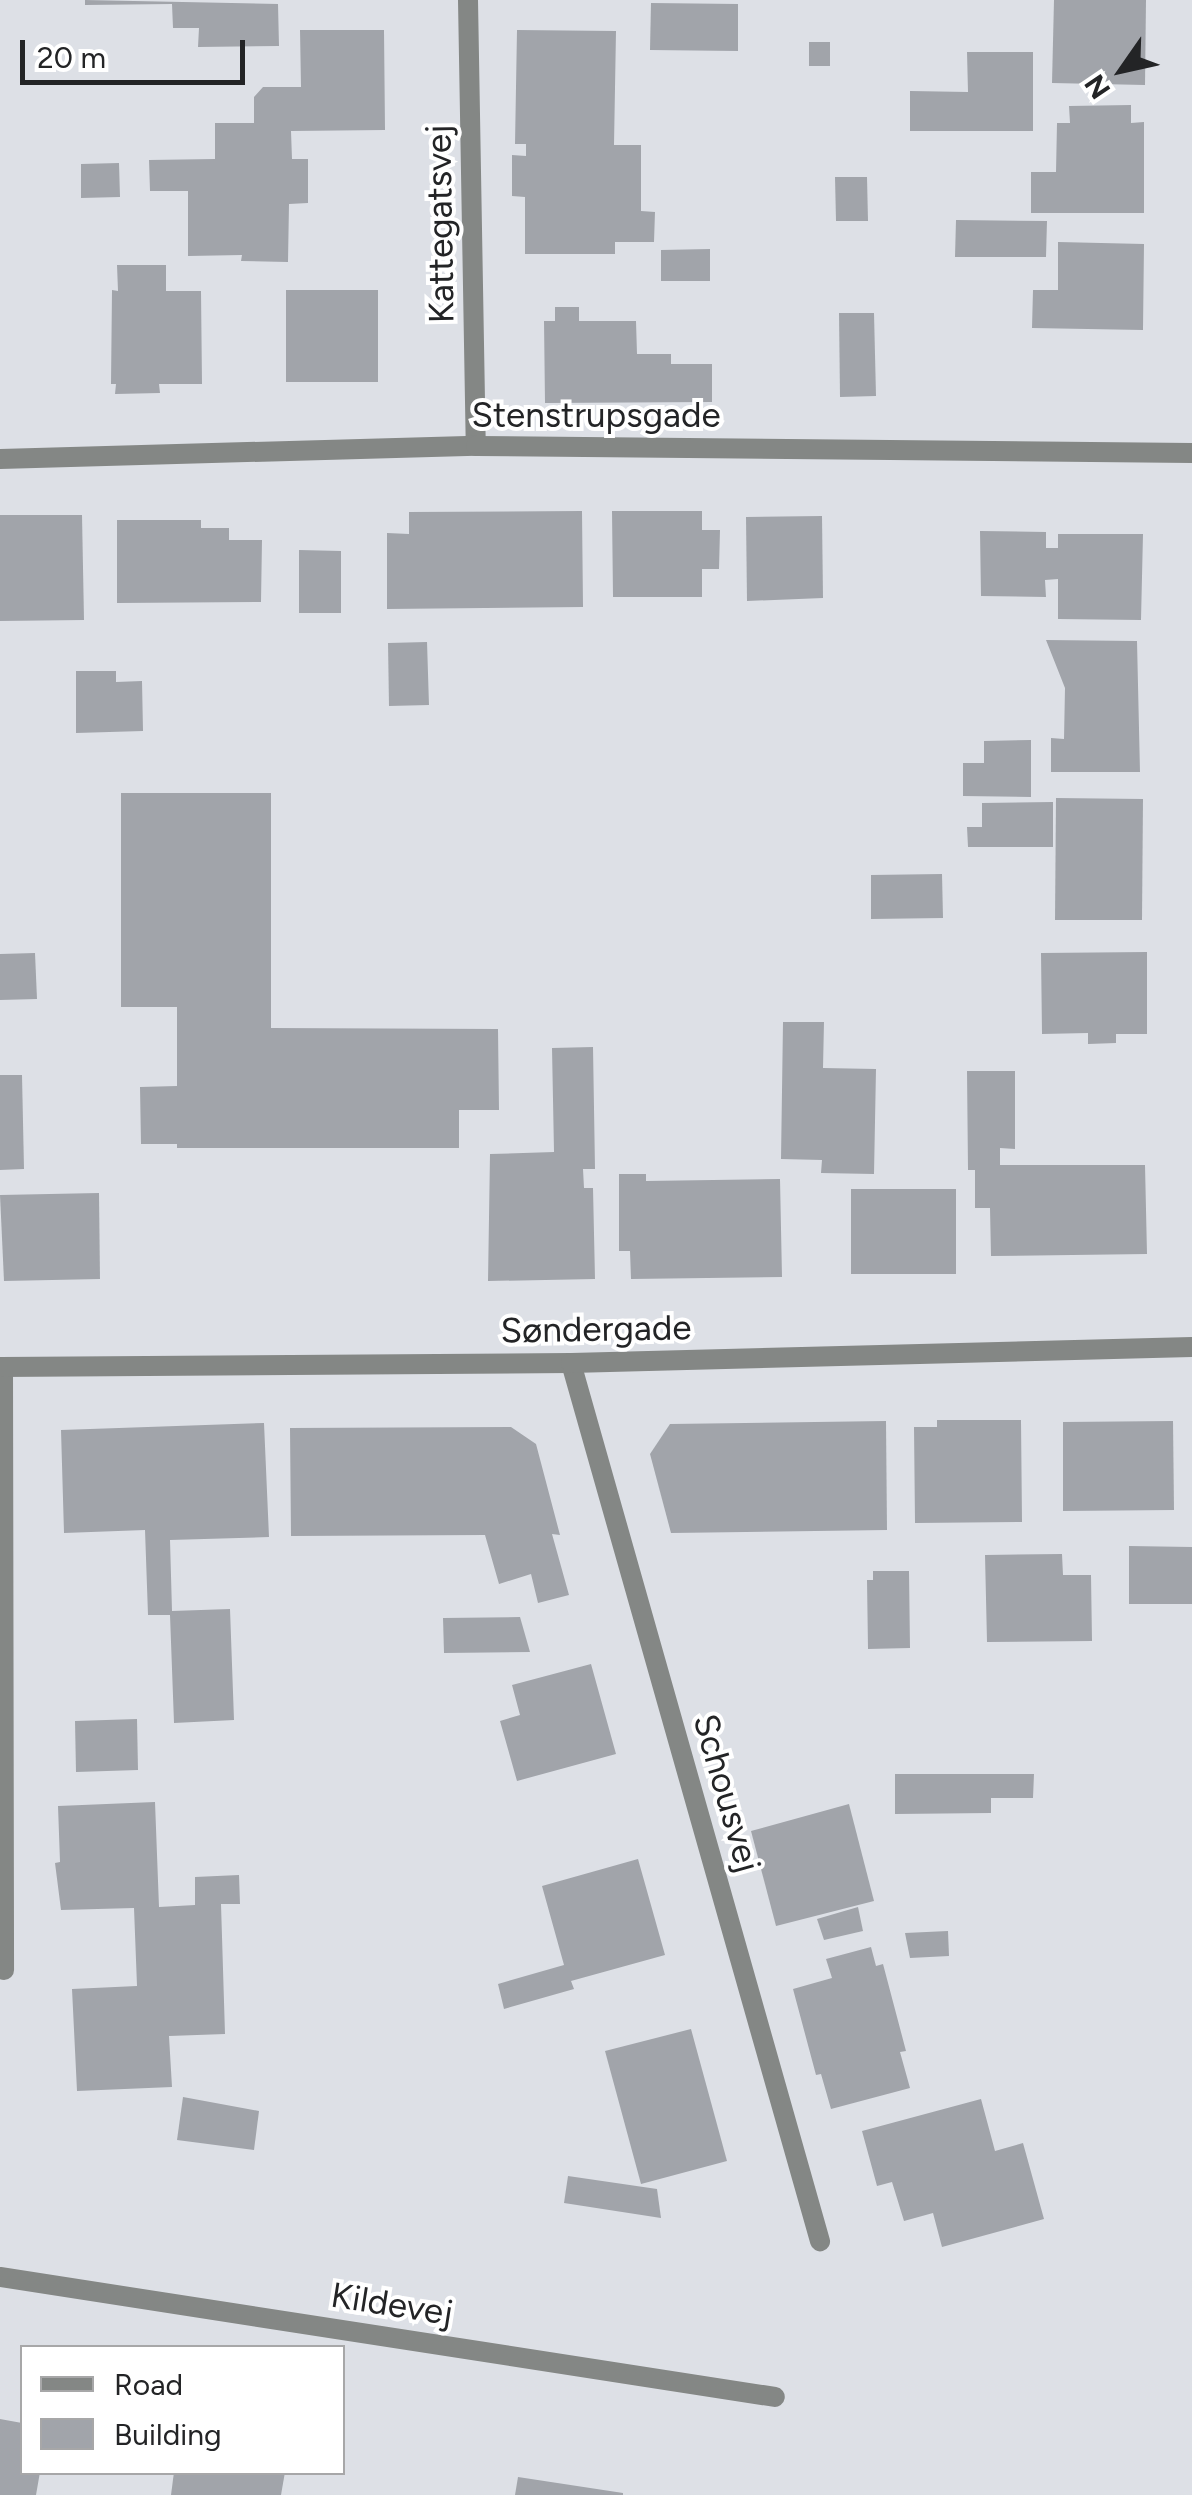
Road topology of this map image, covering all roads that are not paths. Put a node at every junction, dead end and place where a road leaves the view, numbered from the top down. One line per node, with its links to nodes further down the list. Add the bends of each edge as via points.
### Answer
1 (468, 0): 2 (street, Kattegatsvej)
2 (476, 446): 3 (street, Stenstrupsgade); 4 (street, Stenstrupsgade)
3 (1192, 453)
4 (0, 459)
5 (1192, 1347): 6 (street, Søndergade)
6 (571, 1363): 7 (street, Søndergade); 9 (street, Schousvej)
7 (2, 1367): 8 (street)
8 (4, 1970)
9 (820, 2241)
10 (0, 2276): 11 (street, Kildevej)
11 (775, 2397)

